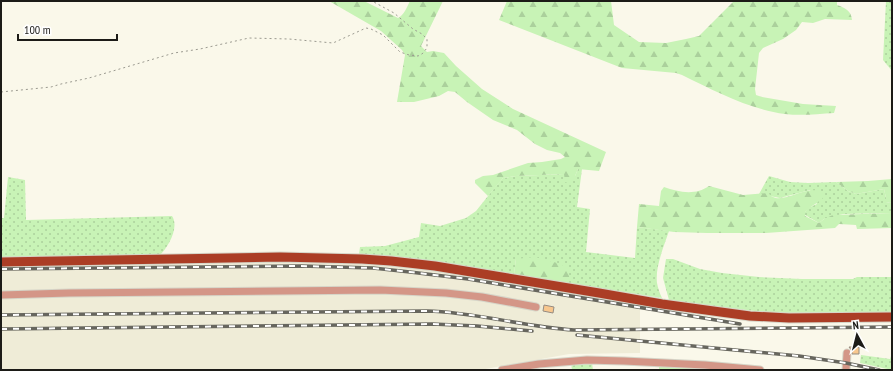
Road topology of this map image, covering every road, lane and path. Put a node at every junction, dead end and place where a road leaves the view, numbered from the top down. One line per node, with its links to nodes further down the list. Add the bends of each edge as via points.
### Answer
1 (372, 1): 2 (path, via 394,13 422,34 426,39 427,48 422,54 418,56 400,52 383,35 366,28 333,43 249,38 174,53 51,87)
2 (1, 92)
3 (1, 262): 6 (main road, via 280,257 362,259 435,266 750,316)
4 (1, 295): 5 (lane, via 380,290 446,293)
5 (536, 307)
6 (892, 317)
7 (847, 353): 10 (lane)
8 (502, 370): 9 (lane, via 587,360)
9 (760, 370)
10 (846, 370)

